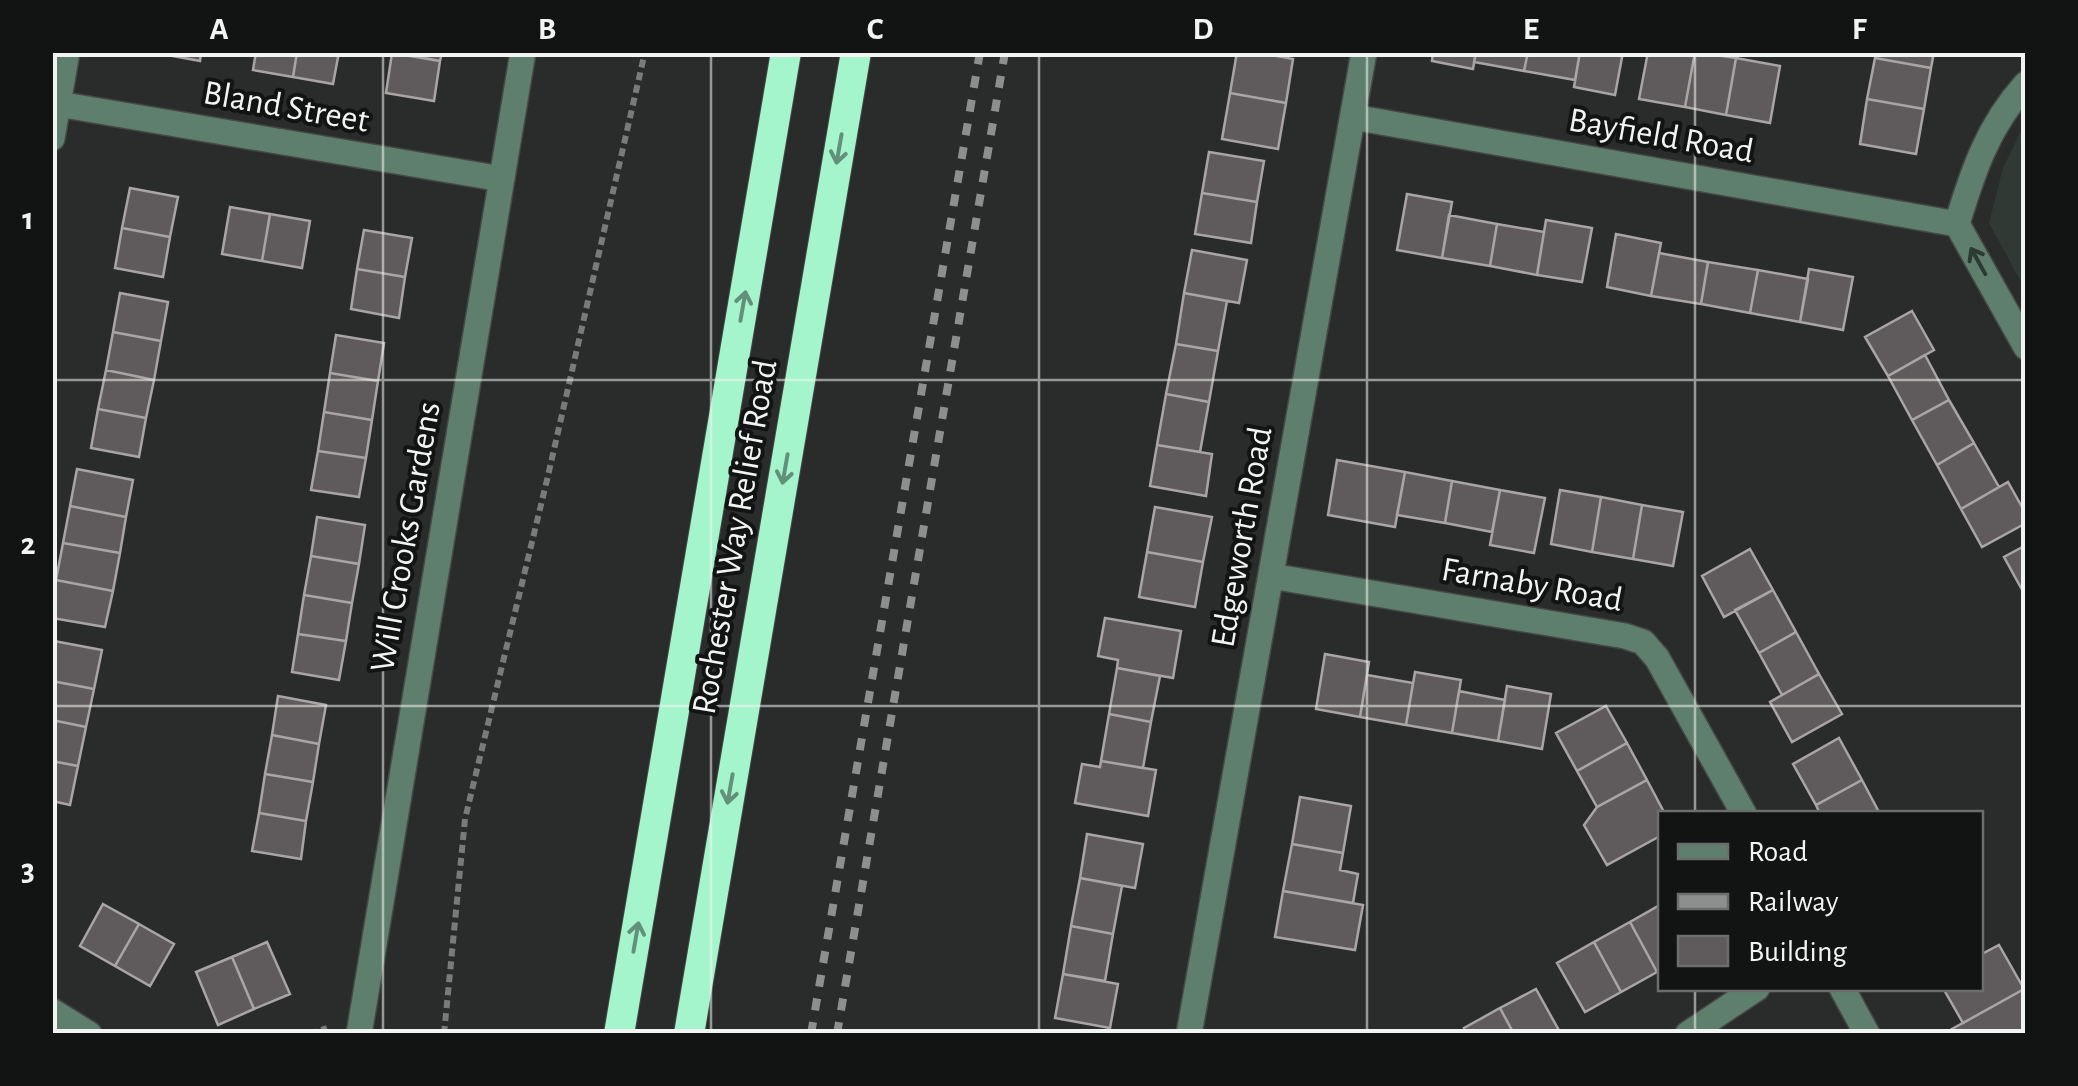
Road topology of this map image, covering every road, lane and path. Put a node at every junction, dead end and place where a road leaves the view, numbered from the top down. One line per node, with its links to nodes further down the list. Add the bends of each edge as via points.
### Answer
1 (67, 52): 8 (street)
2 (523, 52): 11 (street, Will Crooks Gardens)
3 (645, 52): 21 (path, via 466,819)
4 (786, 52): 22 (highway, Rochester Way Relief Road, one-way to 4)
5 (856, 52): 23 (highway, Rochester Way Relief Road, one-way to 23)
6 (1364, 52): 9 (street, Edgeworth Road)
7 (2026, 84): 12 (street, via 2006,106 1975,165)
8 (56, 104): 10 (street); 11 (street, Bland Street)
9 (1353, 117): 12 (street, Bayfield Road); 14 (street, Edgeworth Road)
10 (52, 138)
11 (502, 179): 20 (street, Will Crooks Gardens)
12 (1957, 224): 13 (street, one-way to 12)
13 (2026, 347)
14 (1271, 576): 15 (street, Farnaby Road, via 1643,642); 24 (street, Edgeworth Road)
15 (1742, 811)
16 (1752, 991): 25 (street)
17 (1844, 991): 26 (street)
18 (52, 1011): 19 (street)
19 (89, 1034)
20 (358, 1034)
21 (444, 1034)
22 (620, 1034)
23 (689, 1034)
24 (1189, 1034)
25 (1688, 1034)
26 (1867, 1034)

